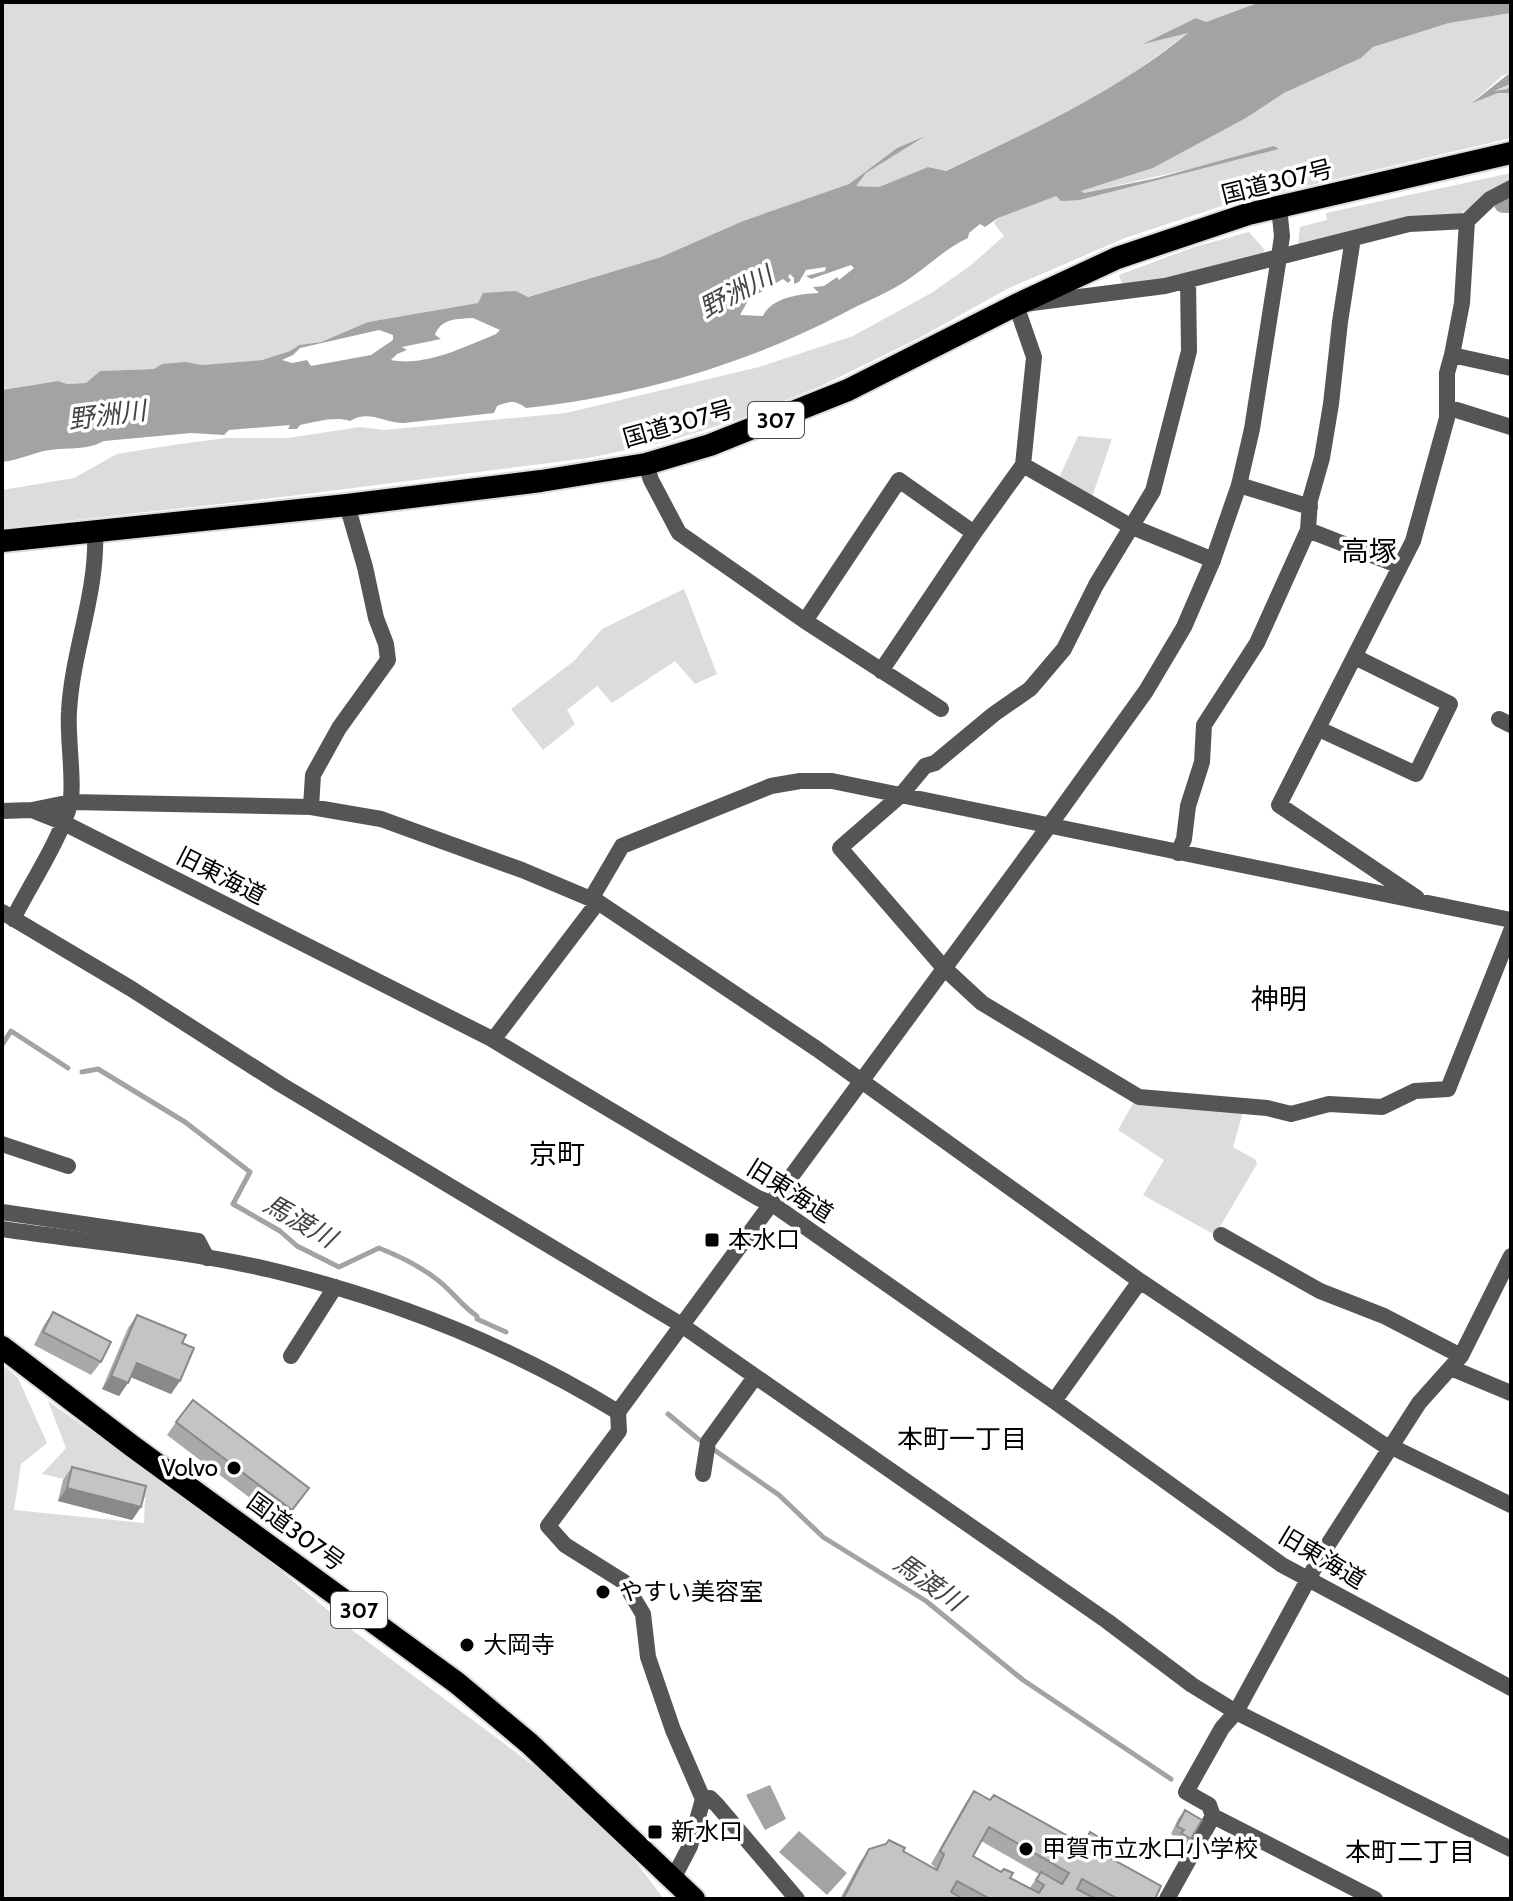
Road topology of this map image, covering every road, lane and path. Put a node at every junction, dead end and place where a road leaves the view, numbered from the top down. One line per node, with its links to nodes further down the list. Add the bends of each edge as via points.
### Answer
1 (1511, 153): 3 (highway, 国道307号 / 307)
2 (1511, 188): 4 (street)
3 (1279, 207): 6 (street); 8 (highway, 国道307号 / 307, via 1117,258)
4 (1467, 221): 5 (street, via 1409,224); 9 (street, via 1462,303)
5 (1353, 238): 6 (street); 17 (street, via 1327,426)
6 (1279, 257): 7 (street); 15 (street)
7 (1188, 280): 8 (street); 18 (street, via 1189,351 1182,385 1153,491)
8 (1016, 305): 13 (highway, 国道307号 / 307, via 848,390 710,445); 14 (street, via 1034,357)
9 (1452, 355): 10 (street); 11 (street)
10 (1511, 368)
11 (1447, 407): 12 (street); 24 (street, via 1413,541)
12 (1511, 427)
13 (646, 464): 16 (highway, 国道307号 / 307); 25 (street, via 679,533)
14 (1023, 465): 18 (street); 21 (street)
15 (1239, 485): 17 (street); 23 (street)
16 (347, 505): 20 (highway, 国道307号 / 307); 32 (street, via 388,660 313,775)
17 (1310, 507): 19 (street)
18 (1130, 526): 23 (street); 30 (street, via 1072,636 1030,689 925,766)
19 (1308, 530): 24 (street); 37 (street, via 1257,643 1204,725 1202,762)
20 (95, 531): 22 (highway, 国道307号 / 307); 31 (street, via 90,595 70,699)
21 (974, 533): 25 (street, via 899,480); 27 (street)
22 (2, 541)
23 (1213, 560): 36 (street, via 1184,627 1146,691)
24 (1400, 566): 26 (street)
25 (805, 621): 27 (street)
26 (1355, 657): 29 (street); 29 (street, via 1450,704 1416,774)
27 (881, 671): 28 (street)
28 (941, 709)
29 (1319, 729): 39 (street, via 1279,805)
30 (901, 795): 36 (street); 38 (street, via 832,781 771,786 622,846); 43 (street, via 840,848)
31 (71, 802): 32 (street); 33 (street); 35 (street)
32 (311, 807): 38 (street, via 381,819)
33 (32, 810): 34 (street, 旧東海道); 35 (street, 旧東海道)
34 (2, 811)
35 (62, 822): 40 (street); 44 (street, 旧東海道)
36 (1049, 826): 37 (street); 43 (street)
37 (1178, 853): 39 (street)
38 (594, 900): 44 (street); 45 (street)
39 (1425, 903): 41 (street)
40 (7, 916): 56 (street)
41 (1511, 920)
42 (1511, 931): 43 (street, via 1448,1089 1415,1091 1382,1107 1329,1104 1291,1114 1139,1097 992,1011)
43 (944, 968): 45 (street)
44 (493, 1040): 48 (street, 旧東海道)
45 (860, 1080): 48 (street); 54 (street)
46 (2, 1144): 47 (street)
47 (68, 1166)
48 (771, 1203): 56 (street); 62 (street, 旧東海道)
49 (2, 1212): 53 (street, via 198,1241)
50 (2, 1229): 53 (street)
51 (1221, 1235): 59 (street, via 1320,1291 1384,1316)
52 (1511, 1256): 59 (street)
53 (207, 1258): 55 (street)
54 (1140, 1281): 62 (street); 64 (street)
55 (335, 1287): 58 (street); 63 (street, via 495,1347)
56 (680, 1324): 60 (street); 63 (street)
57 (2, 1347): 73 (highway, 国道307号 / 307, via 457,1683)
58 (291, 1356)
59 (1456, 1362): 61 (street); 64 (street, via 1419,1403)
60 (755, 1377): 65 (street, via 707,1447); 69 (street)
61 (1511, 1393)
62 (1054, 1401): 67 (street, 旧東海道)
63 (618, 1412): 70 (street, via 619,1431 548,1526 565,1545 614,1573 632,1593 643,1614 648,1657 660,1693)
64 (1391, 1448): 66 (street); 67 (street)
65 (703, 1474)
66 (1509, 1499)
67 (1307, 1581): 68 (street, 旧東海道); 69 (street)
68 (1511, 1688)
69 (1236, 1712): 71 (street, via 1186,1792 1209,1805); 72 (street)
70 (703, 1799): 73 (street, via 690,1846); 75 (street, via 717,1805)
71 (1213, 1816): 76 (street); 77 (street)
72 (1511, 1849)
73 (674, 1877): 74 (highway, 国道307号 / 307)
74 (694, 1899)
75 (797, 1899)
76 (1167, 1899)
77 (1375, 1899)

